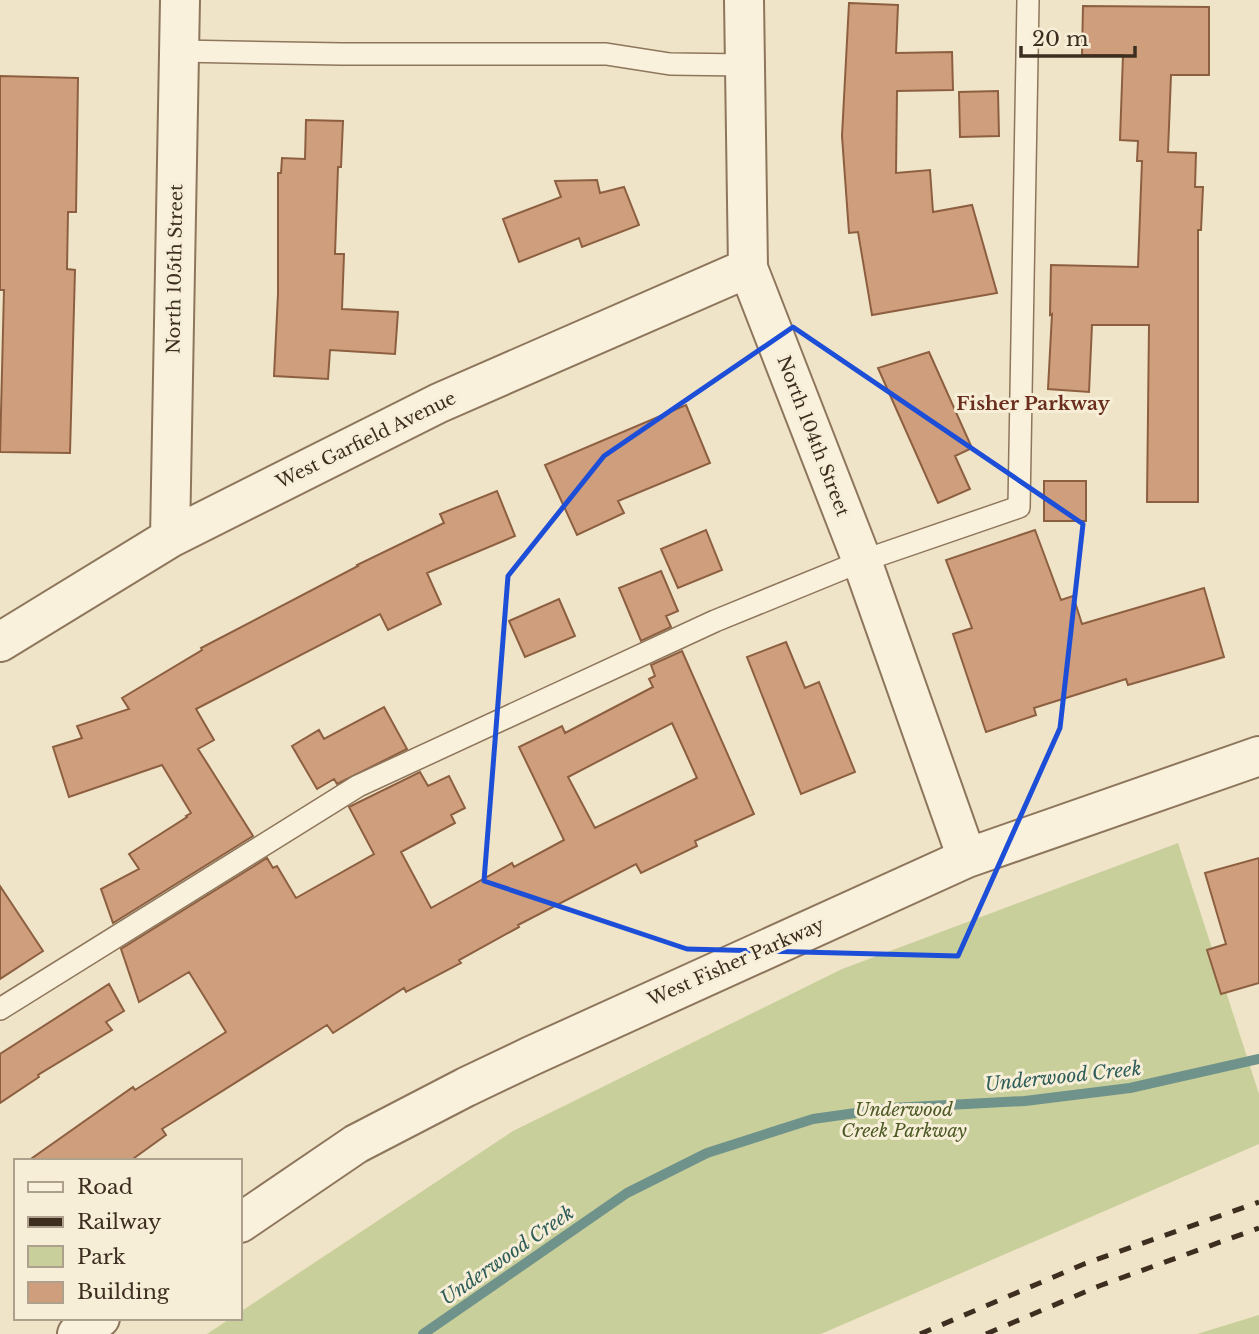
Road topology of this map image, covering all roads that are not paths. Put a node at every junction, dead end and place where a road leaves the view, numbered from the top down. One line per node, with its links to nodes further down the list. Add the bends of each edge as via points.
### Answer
1 (180, 0): 4 (street, North 105th Street)
2 (744, 0): 5 (street, North 104th Street)
3 (1028, 0): 8 (lane, via 1019,507)
4 (179, 51): 5 (lane, via 606,54 670,64); 7 (street, North 105th Street)
5 (745, 65): 6 (street, North 104th Street)
6 (748, 268): 7 (street, West Garfield Avenue, via 439,404); 8 (street, North 104th Street)
7 (170, 538): 9 (street, West Garfield Avenue)
8 (862, 561): 11 (street, North 104th Street); 12 (lane, via 715,621 358,786)
9 (0, 642)
10 (1259, 756): 11 (street, West Fisher Parkway)
11 (967, 858): 13 (street, West Fisher Parkway, via 466,1087 356,1144)
12 (0, 1009)
13 (242, 1222)
14 (97, 1320): 15 (street)
15 (76, 1334)

